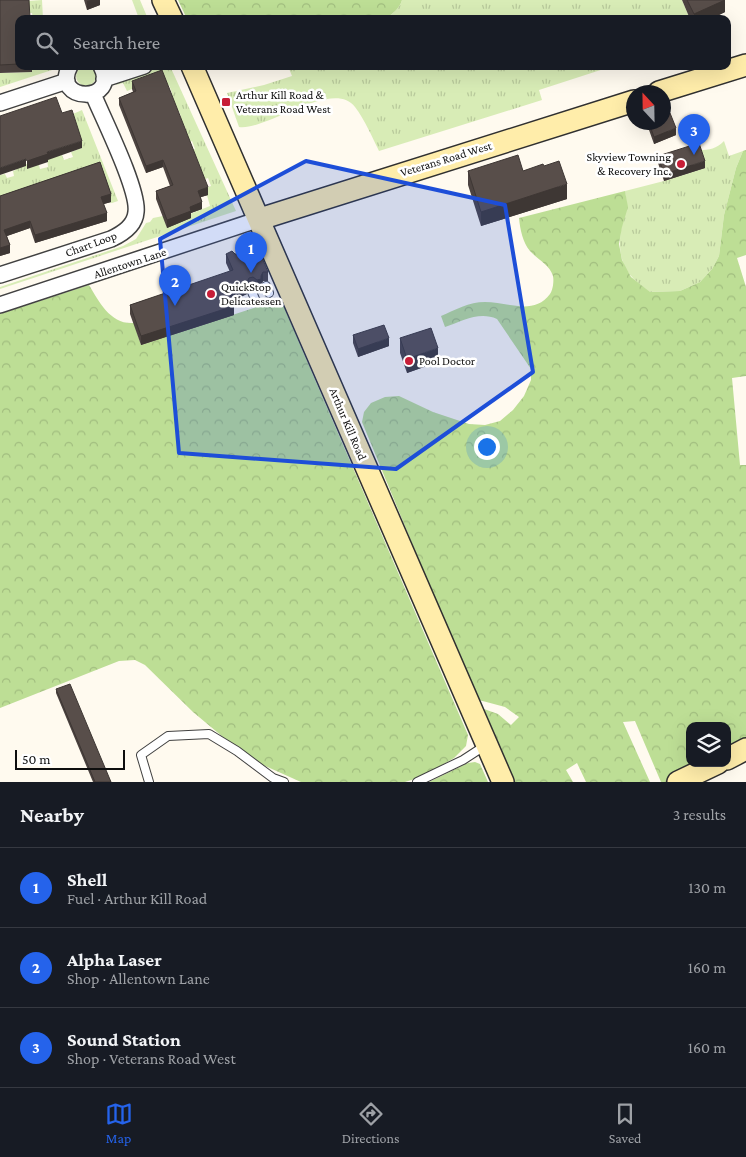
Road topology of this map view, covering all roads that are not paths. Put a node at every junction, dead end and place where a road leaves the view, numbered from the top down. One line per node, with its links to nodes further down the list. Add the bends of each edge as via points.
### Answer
1 (163, 0): 2 (street)
2 (170, 15)
3 (746, 65): 7 (street)
4 (105, 70): 10 (street, via 99,90)
5 (194, 70): 13 (street, Arthur Kill Road)
6 (730, 70): 9 (street)
7 (731, 70)
8 (68, 74): 10 (street, via 69,86 78,94); 11 (street)
9 (671, 88)
10 (93, 94): 14 (street, Chart Loop, via 135,195 134,221 111,238)
11 (0, 103)
12 (626, 104): 13 (street, Veterans Road West)
13 (260, 219): 15 (street, Allentown Lane); 16 (street, Arthur Kill Road)
14 (0, 275)
15 (0, 305)
16 (487, 744): 21 (lane, via 463,760); 22 (street, Arthur Kill Road)
17 (746, 749): 18 (street)
18 (719, 768): 23 (street)
19 (149, 782): 20 (lane, via 141,755 168,736 209,734 273,778)
20 (284, 782)
21 (417, 782)
22 (503, 782)
23 (678, 782)

